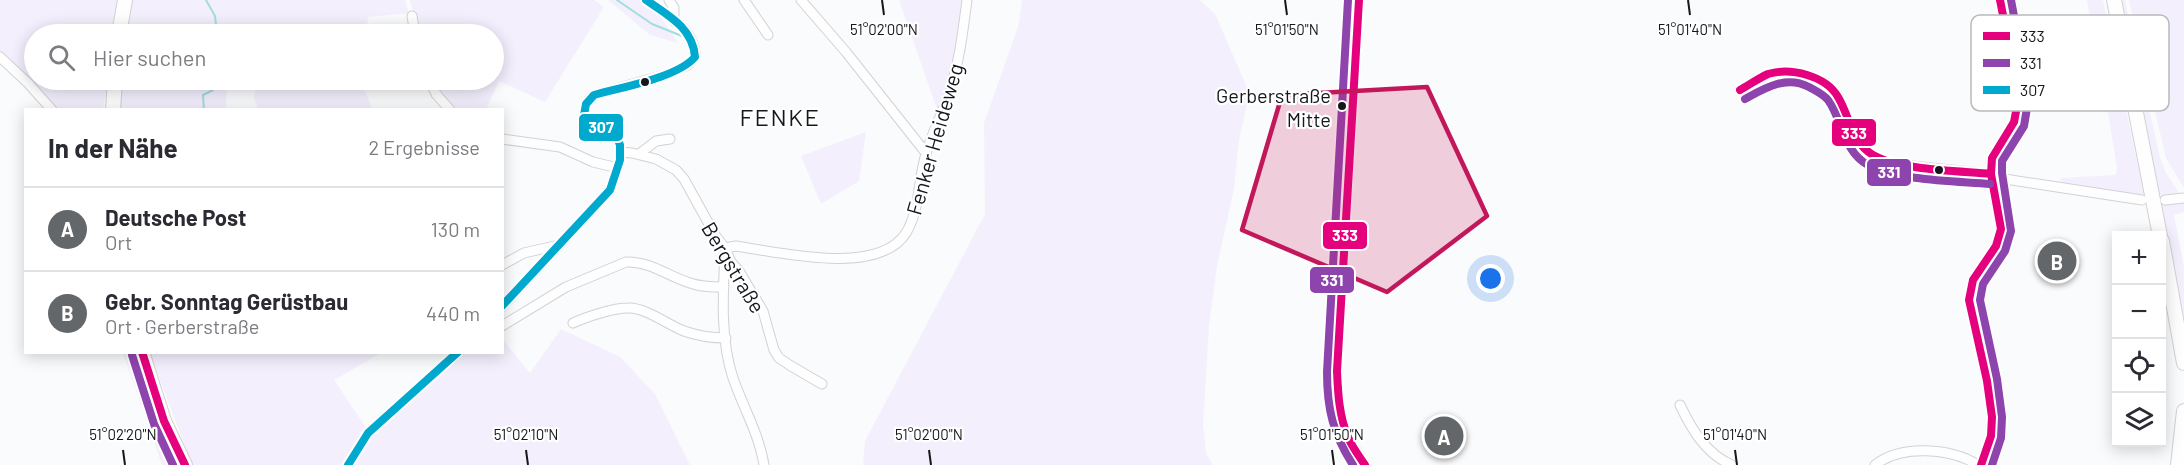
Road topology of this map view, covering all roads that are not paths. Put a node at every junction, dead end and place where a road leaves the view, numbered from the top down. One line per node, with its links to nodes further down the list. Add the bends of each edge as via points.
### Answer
1 (125, 0): 14 (main road)
2 (646, 0): 13 (street)
3 (669, 0): 13 (street)
4 (744, 0): 16 (street)
5 (801, 0): 31 (street)
6 (968, 0): 31 (street, Fenker Heideweg, via 950,92)
7 (1359, 0): 57 (street, via 1337,386 1340,413)
8 (2000, 0): 10 (street)
9 (2114, 0): 11 (main road)
10 (2003, 15)
11 (2117, 15)
12 (412, 16): 15 (street)
13 (675, 21): 30 (street, via 694,45 694,57 688,65 594,95 584,108 590,123 617,137)
14 (121, 24)
15 (413, 24)
16 (768, 35)
17 (0, 57): 18 (street)
18 (24, 79)
19 (34, 90): 23 (street)
20 (114, 90): 24 (main road)
21 (434, 90): 25 (street)
22 (1740, 90): 34 (street, via 1769,74 1808,75 1829,86 1838,96 1858,142 1872,155 1893,164)
23 (50, 108)
24 (113, 108)
25 (448, 108)
26 (2016, 111): 34 (street, via 2014,122 1992,158)
27 (2136, 111): 38 (main road)
28 (670, 139): 32 (street, via 656,141)
29 (504, 140): 33 (street, via 560,147)
30 (621, 152): 32 (street, Bergstraße); 33 (street)
31 (926, 153): 40 (street, Fenker Heideweg, via 915,210 906,233 894,246 872,255 838,259 736,246)
32 (639, 154): 40 (street, Bergstraße, via 676,170)
33 (618, 168): 39 (street, via 610,190)
34 (1991, 176): 36 (street); 60 (street, via 2001,229 1996,246 1973,280 1969,300 1992,417 1991,436)
35 (2184, 198): 37 (street)
36 (2142, 200)
37 (2165, 200)
38 (2159, 231)
39 (559, 245): 42 (street, via 524,253); 44 (street)
40 (725, 248): 43 (street); 51 (street, Bergstraße, via 762,311 779,358)
41 (2166, 263): 50 (main road)
42 (504, 264)
43 (724, 287): 46 (street, via 691,284 652,267 626,262 566,287); 47 (street)
44 (504, 305)
45 (573, 323): 47 (street, via 627,308 683,331)
46 (504, 325)
47 (726, 338): 56 (street, via 733,377)
48 (143, 354): 54 (main road, via 164,421)
49 (457, 354): 55 (street, via 368,433)
50 (2184, 363)
51 (822, 384)
52 (1680, 405): 58 (street, via 1707,448)
53 (2184, 411): 61 (main road)
54 (185, 465)
55 (348, 465)
56 (764, 465)
57 (1365, 465)
58 (1732, 465)
59 (1875, 465): 60 (street, via 1905,452 1939,452)
60 (1980, 465)
61 (2178, 465)

